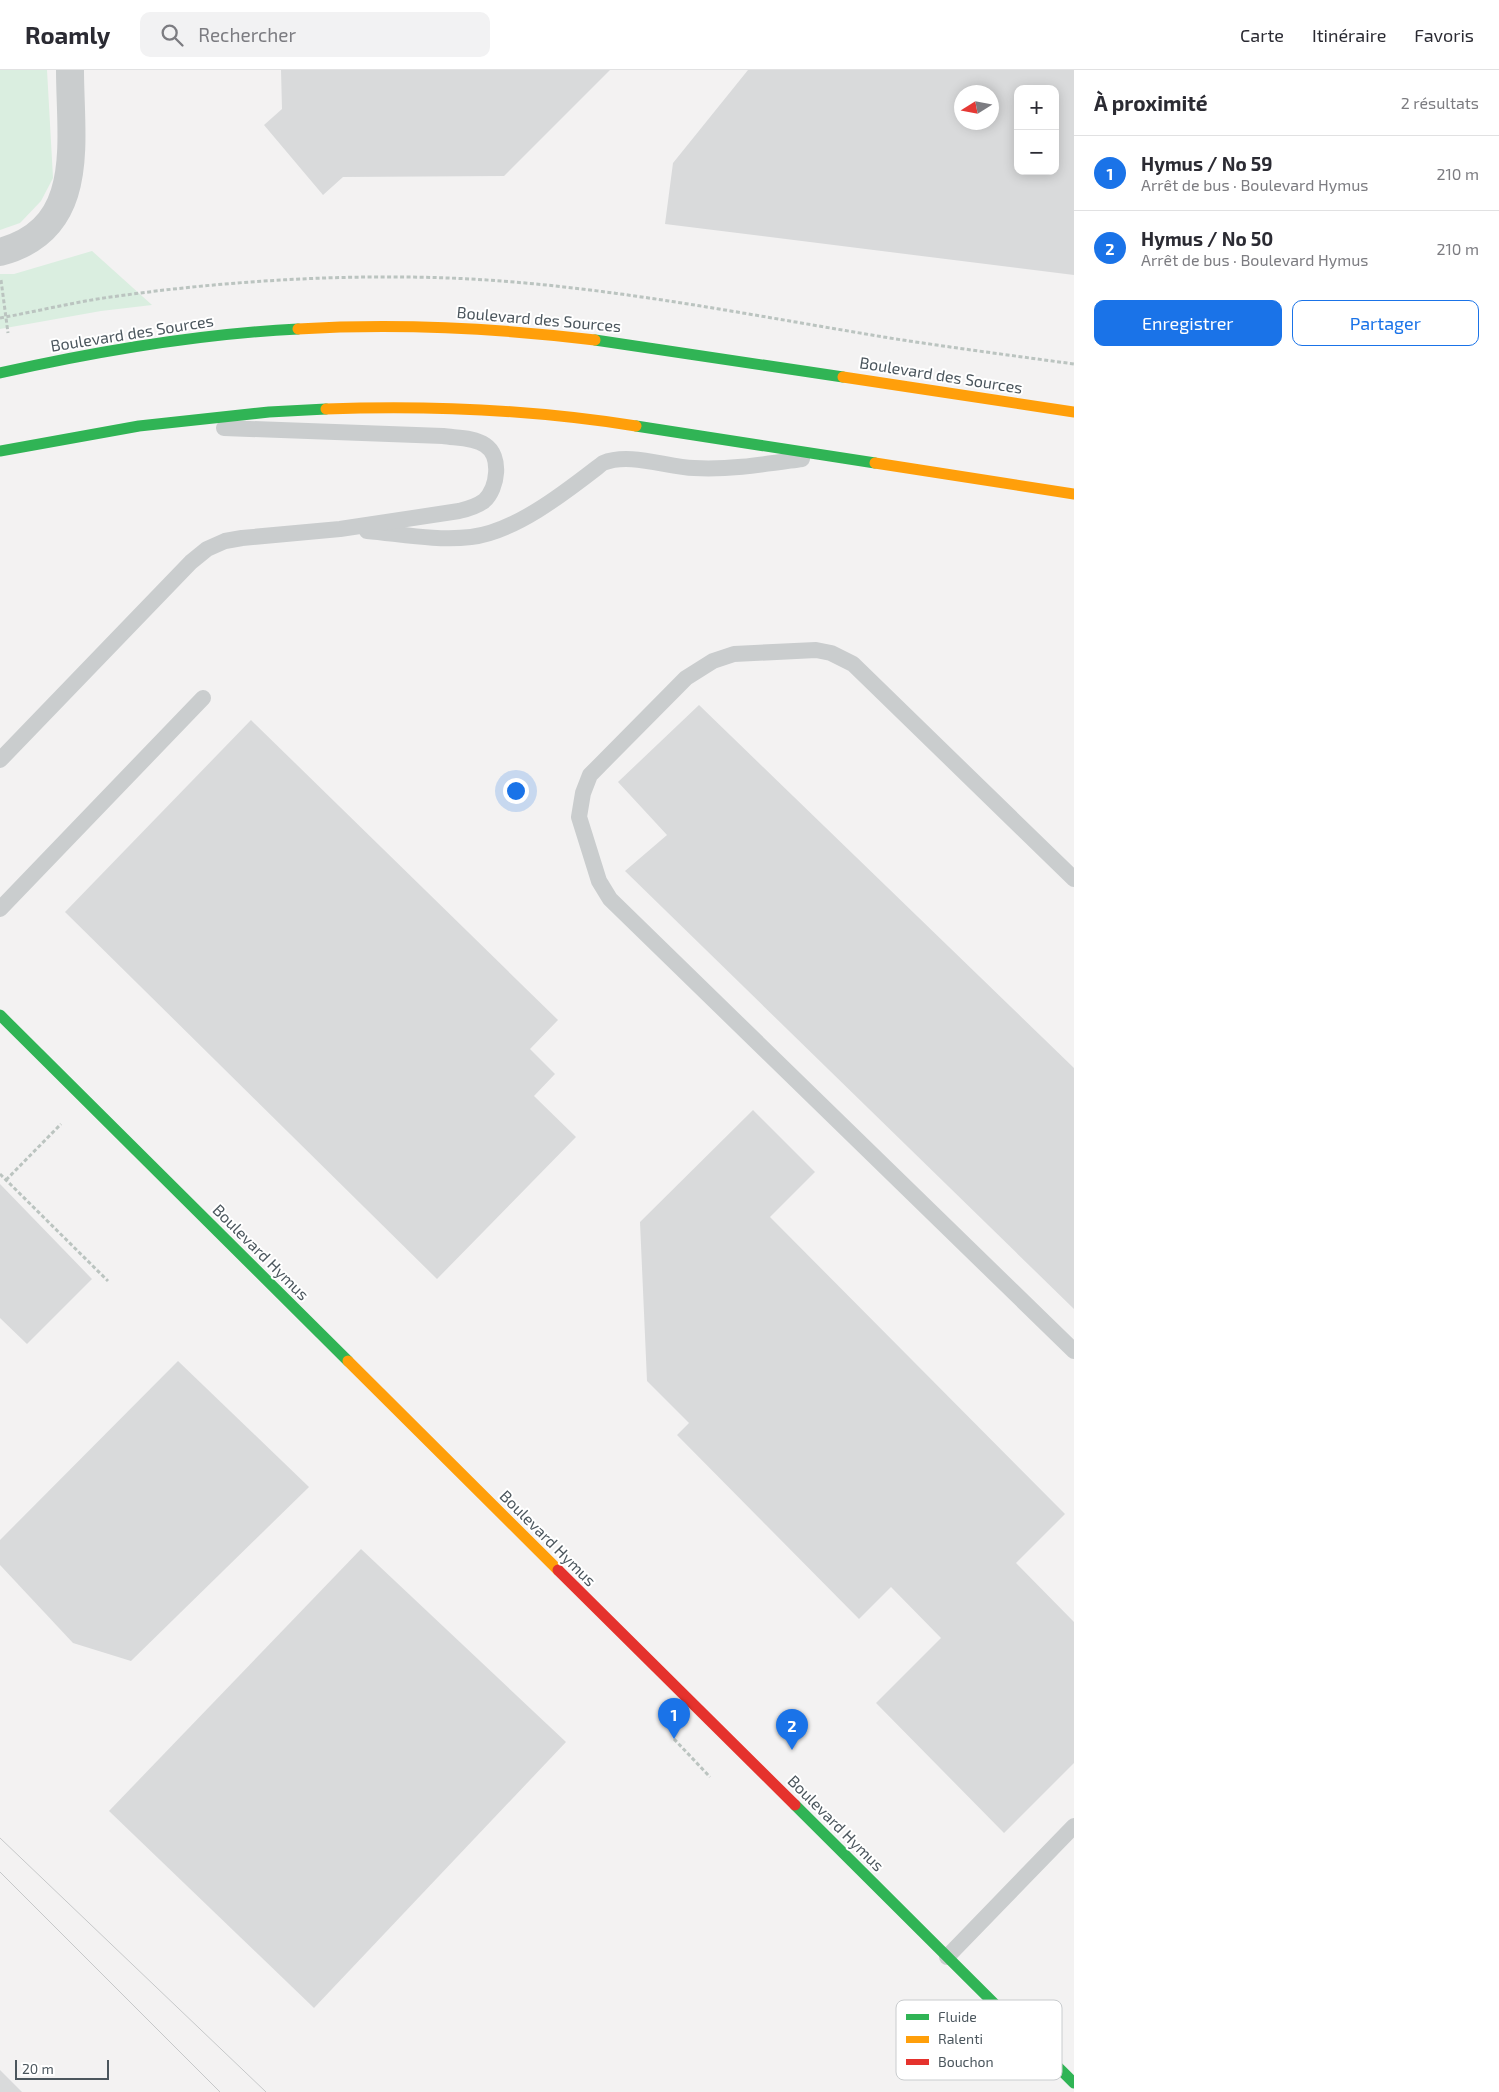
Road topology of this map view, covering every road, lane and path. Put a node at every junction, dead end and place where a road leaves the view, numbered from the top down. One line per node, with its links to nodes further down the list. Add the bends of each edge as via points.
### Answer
1 (70, 70): 2 (street, via 70,164 62,202 54,217 32,240)
2 (0, 252)
3 (1, 277): 4 (path)
4 (8, 333)
5 (0, 373): 6 (main road, Boulevard des Sources, via 92,352 188,338 266,331 450,327 619,342)
6 (1074, 412)
7 (139, 426): 8 (main road); 9 (main road, via 269,412 457,408 579,417); 11 (lane, via 443,436 484,444 496,461 493,487 486,499 474,507)
8 (0, 451)
9 (824, 455): 10 (main road); 11 (lane, via 727,468 693,468 611,459 520,520 471,537 445,538)
10 (1074, 494)
11 (340, 529): 13 (lane, via 242,538 207,549)
12 (204, 698): 15 (lane)
13 (0, 760)
14 (1074, 879): 21 (lane, via 852,664 831,653 816,650 734,654 686,678 590,775 579,817 599,881 610,899)
15 (0, 909)
16 (0, 1015): 25 (main road, Boulevard Hymus)
17 (61, 1124): 19 (path)
18 (0, 1174): 19 (path)
19 (6, 1180): 20 (path)
20 (108, 1281)
21 (1074, 1351)
22 (674, 1740): 23 (path)
23 (710, 1777)
24 (1074, 1826): 25 (lane)
25 (947, 1957): 26 (main road, Boulevard Hymus)
26 (990, 2000)
27 (1062, 2071): 28 (main road, Boulevard Hymus)
28 (1074, 2083)

